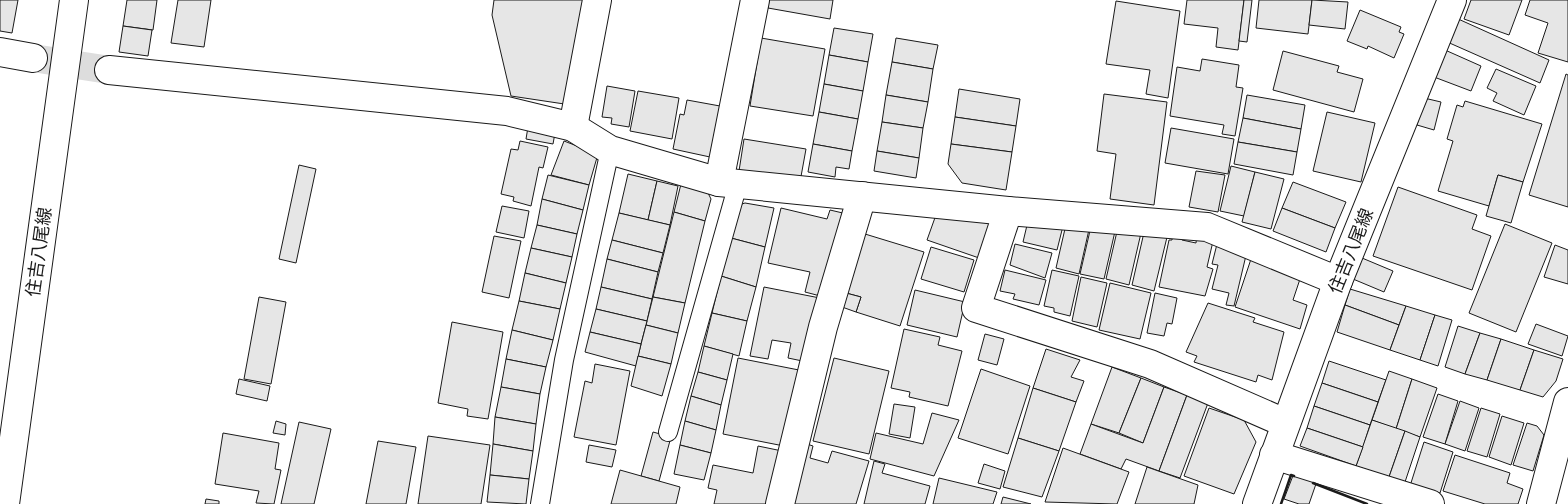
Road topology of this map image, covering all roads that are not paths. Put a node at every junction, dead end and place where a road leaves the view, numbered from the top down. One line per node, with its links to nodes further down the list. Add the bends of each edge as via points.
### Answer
1 (74, 0): 18 (street, 住吉八尾線)
2 (597, 0): 8 (street)
3 (755, 0): 10 (street)
4 (1452, 0): 13 (street, 住吉八尾線)
5 (0, 52): 6 (street)
6 (34, 58)
7 (109, 70): 8 (street, via 507,110)
8 (573, 127): 9 (street)
9 (610, 150): 10 (street); 19 (lane, via 564,360)
10 (728, 183): 11 (street); 16 (lane)
11 (862, 196): 12 (street); 20 (street, via 823,326)
12 (1008, 210): 13 (street, via 1207,227); 15 (street, via 976,308 1150,364)
13 (1338, 281): 15 (street, 住吉八尾線)
14 (1568, 402): 23 (street)
15 (1285, 423): 17 (street, 住吉八尾線)
16 (668, 432)
17 (1274, 455): 21 (street, 住吉八尾線); 22 (street)
18 (5, 504)
19 (540, 504)
20 (780, 504)
21 (1257, 504)
22 (1430, 504)
23 (1541, 504)

